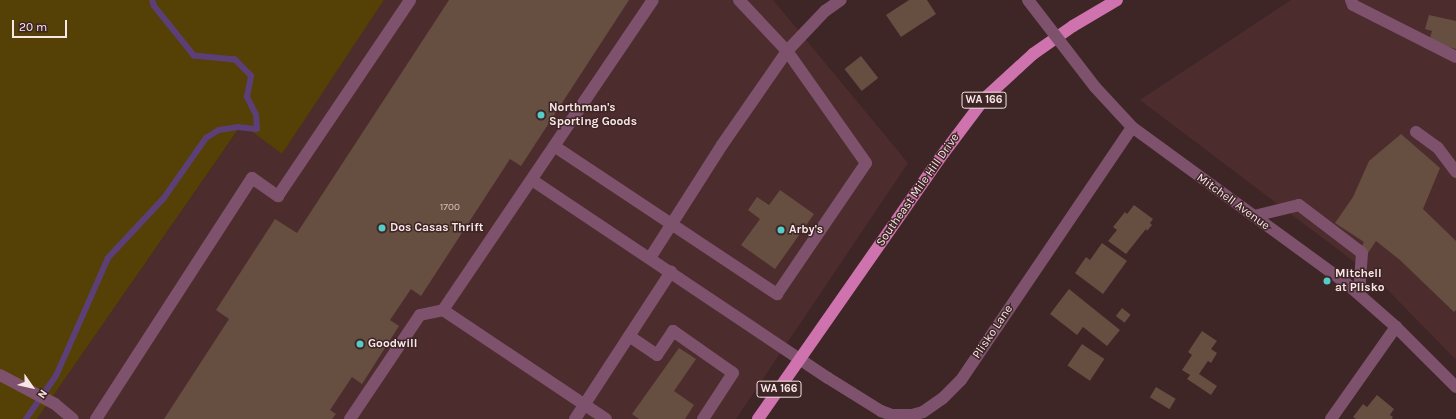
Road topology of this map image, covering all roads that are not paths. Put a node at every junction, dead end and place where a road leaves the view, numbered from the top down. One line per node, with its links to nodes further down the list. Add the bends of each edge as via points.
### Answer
1 (410, 0): 28 (street, via 278,196 252,178)
2 (653, 0): 12 (street)
3 (738, 0): 8 (street)
4 (841, 0): 8 (street, via 825,11)
5 (1028, 0): 10 (street, Mitchell Avenue, bridge, via 1096,87)
6 (1117, 0): 23 (main road, Southeast Mile Hill Drive / WA 166, via 1033,54 985,98 942,154)
7 (1351, 0): 9 (street, via 1353,5)
8 (787, 51): 16 (street); 16 (street, via 866,163 777,294)
9 (1456, 57)
10 (1132, 127): 15 (street, Mitchell Avenue); 23 (street, Plisko Lane, via 961,380 943,398 923,412 892,415 882,411)
11 (1416, 132): 13 (street, via 1438,148)
12 (554, 146): 14 (street); 16 (street)
13 (1456, 172)
14 (532, 180): 17 (street, Plisko Lane); 20 (street)
15 (1254, 216): 19 (street, Mitchell Avenue); 19 (street, via 1299,205 1362,254)
16 (672, 223): 17 (street)
17 (650, 258): 18 (street, Plisko Lane)
18 (671, 272): 22 (street); 23 (street, Plisko Lane)
19 (1359, 294): 21 (street, Mitchell Avenue)
20 (444, 310): 26 (street); 29 (street, via 420,315)
21 (1396, 327): 25 (street, Mitchell Avenue); 34 (street)
22 (629, 336): 26 (street); 32 (street, via 657,355 674,331 733,373)
23 (800, 359): 33 (main road, Southeast Mile Hill Drive / WA 166)
24 (0, 375): 27 (street, via 55,404)
25 (1456, 387)
26 (584, 405): 30 (street); 31 (street)
27 (73, 419)
28 (96, 419)
29 (350, 419)
30 (575, 419)
31 (606, 419)
32 (703, 419)
33 (758, 419)
34 (1331, 419)

